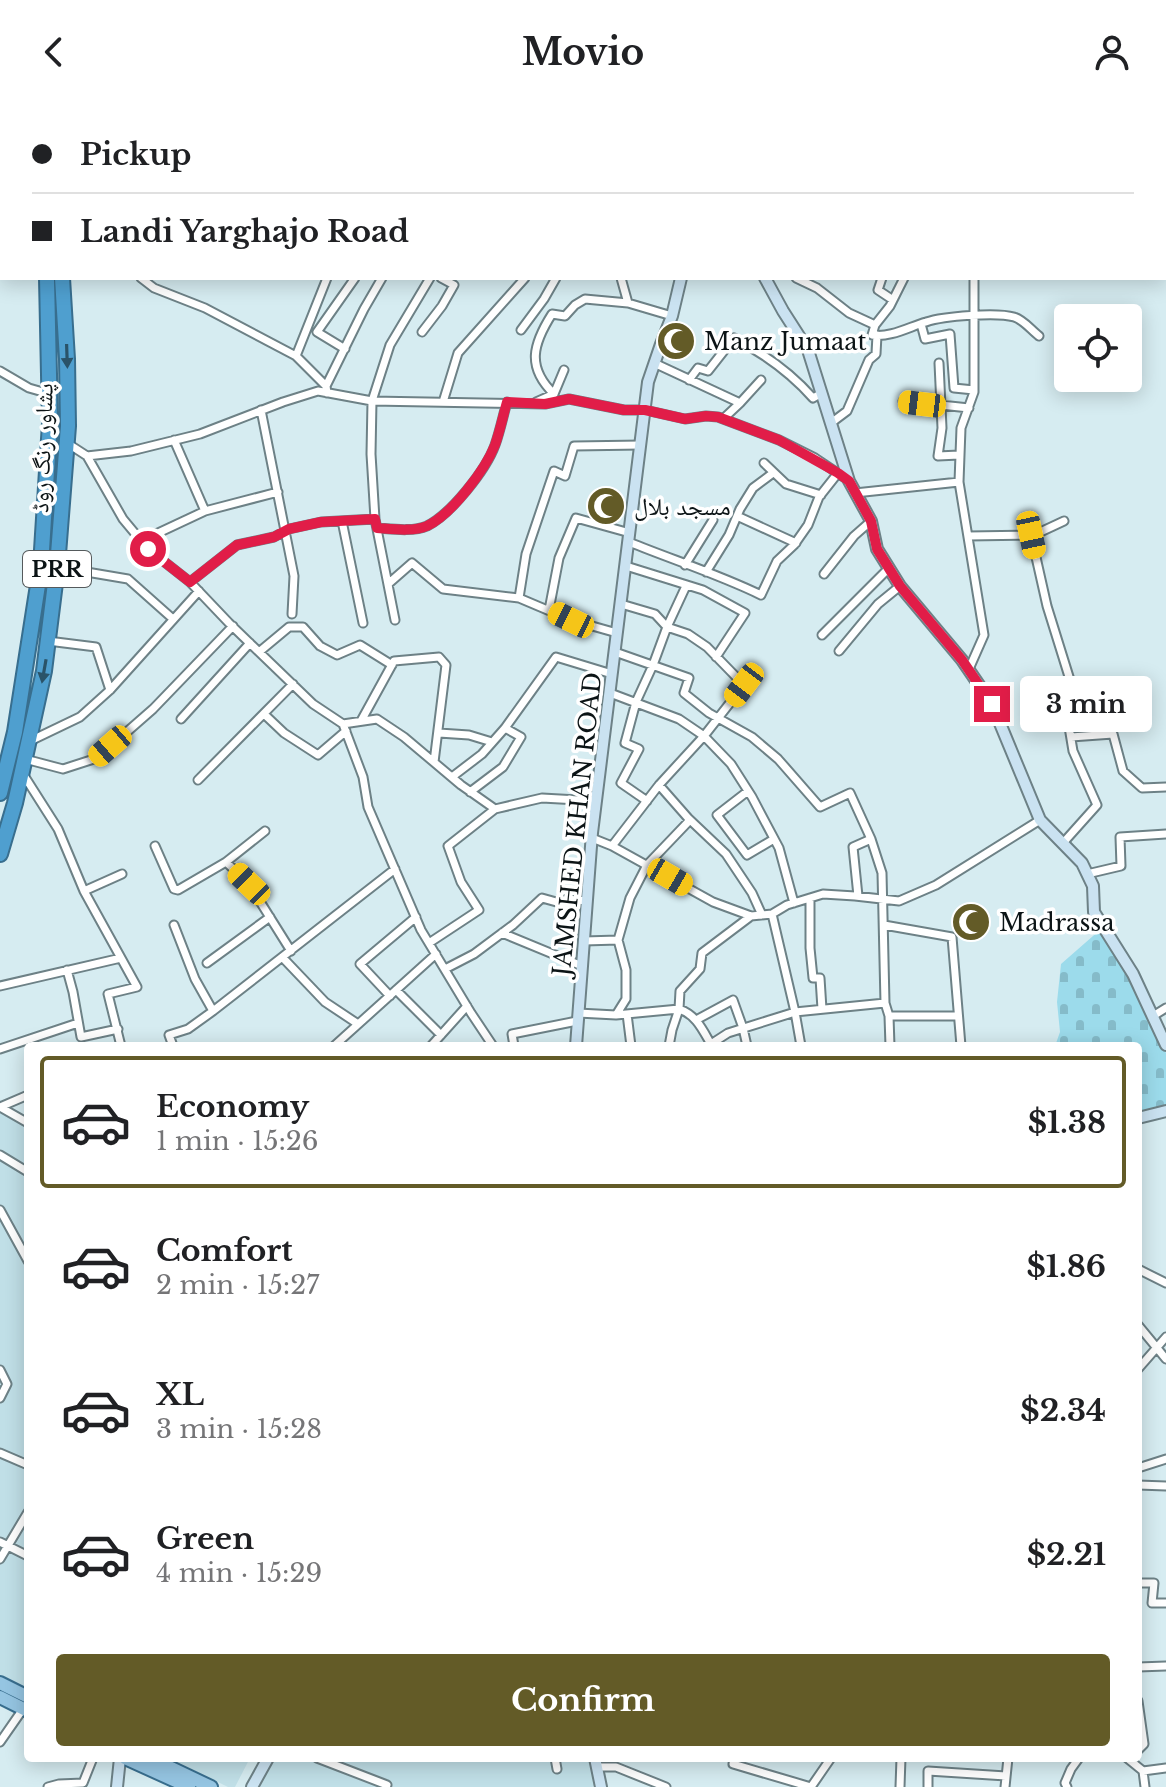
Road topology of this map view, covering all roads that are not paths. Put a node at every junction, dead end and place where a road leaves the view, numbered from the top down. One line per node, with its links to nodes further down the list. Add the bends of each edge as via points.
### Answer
1 (47, 280): 39 (highway, پشاور رنگ روڈ / PRR)
2 (62, 280): 54 (highway, پشاور رنگ روڈ / PRR, one-way to 54)
3 (144, 280): 29 (street)
4 (326, 280): 29 (street)
5 (354, 280): 28 (street, via 317,332)
6 (381, 280): 28 (street)
7 (429, 280): 41 (street, via 390,345)
8 (523, 280): 43 (street, via 458,353)
9 (555, 280): 24 (street)
10 (622, 280): 19 (street)
11 (681, 280): 20 (street, JAMSHED KHAN ROAD)
12 (769, 280): 38 (street, via 808,350)
13 (800, 280): 23 (street)
14 (881, 280): 18 (street, via 878,290)
15 (903, 280): 18 (street)
16 (974, 280): 21 (street)
17 (456, 282): 25 (street)
18 (893, 300): 23 (street)
19 (628, 303): 20 (street); 40 (street, via 585,299 565,316 552,314 536,345 535,369)
20 (672, 316): 30 (street, JAMSHED KHAN ROAD)
21 (973, 316): 22 (street); 27 (street, via 1014,317); 37 (street)
22 (921, 324): 26 (street); 37 (street, via 925,339 950,334 954,388)
23 (875, 325): 26 (street, via 872,335)
24 (521, 330)
25 (422, 332)
26 (877, 335): 52 (street, via 876,354 856,394 847,411)
27 (1039, 336)
28 (345, 349): 36 (street)
29 (296, 356): 36 (street)
30 (654, 363): 34 (street); 50 (street, JAMSHED KHAN ROAD)
31 (939, 363): 47 (street)
32 (564, 370): 40 (street)
33 (0, 371): 39 (street)
34 (689, 380): 38 (street, via 698,368 708,371 734,338 757,350 813,398); 46 (street)
35 (761, 380): 46 (street)
36 (326, 390): 41 (street); 49 (street)
37 (974, 390): 48 (street)
38 (822, 393): 52 (street)
39 (50, 394): 134 (highway, پشاور رنگ روڈ / PRR, via 41,566)
40 (554, 394): 45 (street)
41 (372, 401): 43 (street); 72 (street)
42 (903, 401): 47 (street)
43 (443, 402): 44 (street)
44 (507, 402): 45 (street); 72 (street, via 494,448 447,513 425,527 399,530)
45 (534, 403): 50 (street, via 569,399)
46 (740, 403): 51 (street)
47 (942, 406): 48 (street); 56 (street, via 938,456)
48 (969, 408): 56 (street)
49 (261, 410): 53 (street); 63 (street)
50 (645, 410): 51 (street, via 685,419); 55 (street, JAMSHED KHAN ROAD)
51 (723, 419): 60 (street, via 779,440)
52 (831, 423): 61 (street)
53 (174, 440): 57 (street); 66 (street)
54 (67, 443): 57 (street); 81 (highway, پشاور رنگ روڈ / PRR)
55 (641, 445): 76 (street, JAMSHED KHAN ROAD); 90 (street, via 574,446 565,476 554,471 526,554)
56 (959, 455): 62 (street)
57 (87, 456): 77 (street)
58 (764, 463): 59 (street)
59 (773, 473): 65 (street, via 786,484); 67 (street, via 753,488)
60 (838, 473): 61 (street); 65 (street)
61 (849, 481): 64 (street)
62 (959, 482): 64 (street); 75 (street)
63 (278, 492): 66 (street); 73 (street)
64 (855, 493): 70 (street)
65 (821, 495): 78 (street)
66 (205, 511): 77 (street)
67 (737, 516): 78 (street); 83 (street)
68 (713, 520): 79 (street)
69 (342, 521): 72 (street); 73 (street); 96 (street)
70 (871, 521): 82 (street, via 877,549); 84 (street)
71 (1064, 521): 74 (street)
72 (376, 524): 86 (street)
73 (285, 531): 85 (street, via 237,545); 93 (street, via 294,576)
74 (1031, 535): 75 (street); 123 (street, via 1075,696 1068,721)
75 (968, 536): 109 (street, via 984,635)
76 (629, 537): 79 (street); 80 (street, JAMSHED KHAN ROAD); 92 (street, via 576,518 559,558)
77 (141, 541): 85 (street)
78 (796, 543): 83 (street, via 777,561 761,595)
79 (685, 565): 83 (street)
80 (626, 566): 87 (street); 91 (street, JAMSHED KHAN ROAD)
81 (57, 567): 94 (street, via 128,579); 101 (highway, پشاور رنگ روڈ / PRR)
82 (889, 568): 88 (street); 100 (street)
83 (706, 572)
84 (824, 574)
85 (190, 582): 89 (street)
86 (388, 584): 90 (street, via 412,563 443,589); 95 (street)
87 (686, 586): 98 (street); 106 (street, via 745,613)
88 (900, 586): 103 (street); 109 (street)
89 (199, 591): 94 (street); 97 (street)
90 (519, 598): 92 (street)
91 (621, 604): 98 (street, via 655,614); 99 (street, JAMSHED KHAN ROAD)
92 (549, 610): 99 (street)
93 (292, 614)
94 (173, 619): 112 (street)
95 (395, 620)
96 (363, 623)
97 (233, 626): 102 (street); 127 (street, via 97,758 63,769)
98 (667, 627): 106 (street, via 688,634); 108 (street)
99 (617, 633): 105 (street, JAMSHED KHAN ROAD)
100 (822, 635)
101 (48, 641): 112 (street, via 96,647); 124 (highway, پشاور رنگ روڈ / PRR, one-way to 124)
102 (250, 643): 104 (street); 117 (street)
103 (839, 651)
104 (259, 652): 107 (street, via 289,627 303,627 337,655 360,645); 111 (street)
105 (615, 652): 108 (street); 110 (street, JAMSHED KHAN ROAD)
106 (716, 657): 116 (street, via 744,685)
107 (392, 665): 118 (street); 121 (street, via 439,657 446,665)
108 (653, 665): 114 (street); 116 (street, via 689,678 684,693)
109 (969, 669): 139 (street, via 992,704)
110 (612, 674): 113 (street, JAMSHED KHAN ROAD); 120 (street, via 556,657)
111 (293, 684): 115 (street); 119 (street)
112 (110, 690): 124 (street, via 80,717)
113 (610, 693): 114 (street); 135 (street, JAMSHED KHAN ROAD)
114 (636, 702): 122 (street, via 679,719); 136 (street, via 625,743 639,749 621,783)
115 (264, 714): 119 (street, via 318,755); 129 (street)
116 (719, 718): 122 (street); 144 (street, via 778,759 820,807 850,793)
117 (181, 719)
118 (361, 722): 119 (street); 126 (street, via 377,719)
119 (344, 728): 151 (street, via 368,807)
120 (505, 728): 125 (street); 133 (street, via 521,737 503,767)
121 (439, 733): 125 (street); 126 (street)
122 (704, 736): 130 (street); 132 (street)
123 (1071, 737): 131 (street, via 1113,734 1123,771 1142,788); 145 (street, via 1097,805)
124 (29, 742): 127 (highway, پشاور رنگ روڈ / PRR)
125 (492, 742): 128 (street)
126 (434, 762): 128 (street)
127 (23, 766): 148 (highway, پشاور رنگ روڈ / PRR); 154 (street)
128 (452, 777): 133 (street)
129 (198, 780)
130 (659, 785): 136 (street); 138 (street)
131 (1166, 787)
132 (748, 791): 143 (street); 143 (street, via 717,815 747,855)
133 (470, 792): 137 (street)
134 (0, 793)
135 (596, 801): 137 (street, via 542,798); 142 (street, JAMSHED KHAN ROAD)
136 (647, 801): 147 (street)
137 (495, 809): 170 (street, via 448,846 479,910)
138 (690, 820): 150 (street); 161 (street, via 726,854)
139 (1040, 820): 145 (street); 157 (street, via 936,885 899,901)
140 (265, 831): 149 (street)
141 (1166, 834): 153 (street, via 1120,837 1121,866)
142 (592, 838): 147 (street); 158 (street, JAMSHED KHAN ROAD)
143 (774, 839): 159 (street)
144 (871, 839): 155 (street, via 853,847); 157 (street, via 882,873)
145 (1063, 843): 153 (street)
146 (155, 846): 149 (street, via 175,890)
147 (612, 846): 150 (street)
148 (0, 854)
149 (226, 862): 163 (street, via 249,884)
150 (647, 865): 162 (street, via 713,902); 168 (street)
151 (395, 869): 164 (street); 171 (street)
152 (122, 874): 154 (street)
153 (1087, 874): 192 (street, via 1094,912)
154 (84, 891): 173 (street)
155 (858, 896): 156 (street); 157 (street)
156 (810, 898): 159 (street); 185 (street, via 813,978 820,978)
157 (883, 899): 166 (street)
158 (587, 901): 167 (street, via 542,898); 169 (street, JAMSHED KHAN ROAD)
159 (794, 903): 160 (street)
160 (772, 914): 161 (street); 187 (street)
161 (762, 915): 162 (street)
162 (751, 916): 184 (street, via 702,953 700,969 680,991)
163 (270, 917): 171 (street); 175 (street)
164 (416, 917): 170 (street); 180 (street, via 360,964)
165 (174, 925): 186 (street)
166 (884, 925): 181 (street); 191 (street, via 952,937)
167 (502, 933): 176 (street); 177 (street)
168 (618, 940): 169 (street); 189 (street, via 626,999)
169 (584, 941): 176 (street, JAMSHED KHAN ROAD)
170 (429, 943): 172 (street)
171 (291, 951): 174 (street)
172 (436, 954): 177 (street); 180 (street)
173 (121, 958): 178 (street); 198 (street, via 137,987 108,994)
174 (283, 958): 186 (street); 196 (street, via 325,1002)
175 (207, 963)
176 (582, 966): 193 (street, JAMSHED KHAN ROAD)
177 (445, 969): 182 (street)
178 (67, 970): 179 (street); 195 (street)
179 (0, 986)
180 (393, 993): 196 (street); 199 (street)
181 (885, 1003): 185 (street); 190 (street)
182 (467, 1006): 199 (street); 204 (street)
183 (1166, 1008): 192 (street)
184 (679, 1009): 188 (street); 194 (street); 208 (street)
185 (822, 1009): 187 (street)
186 (213, 1011): 201 (street, via 169,1035)
187 (795, 1012): 197 (street); 212 (street)
188 (627, 1014): 189 (street); 207 (street)
189 (616, 1015): 193 (street)
190 (889, 1016): 191 (street); 213 (street)
191 (958, 1016): 214 (street)
192 (1153, 1016): 215 (street)
193 (578, 1017): 205 (street, via 512,1034); 206 (street, JAMSHED KHAN ROAD)
194 (696, 1020): 197 (street, via 733,1000); 209 (street)
195 (78, 1023): 198 (street, via 81,1037); 216 (street)
196 (358, 1024): 202 (street)
197 (743, 1028): 210 (street); 211 (street)
198 (118, 1029): 200 (street)
199 (441, 1035): 203 (street)
200 (120, 1042)
201 (172, 1042)
202 (338, 1042)
203 (435, 1042)
204 (490, 1042)
205 (513, 1042)
206 (576, 1042)
207 (630, 1042)
208 (670, 1042)
209 (710, 1042)
210 (716, 1042)
211 (746, 1042)
212 (800, 1042)
213 (890, 1042)
214 (961, 1042)
215 (1166, 1045)
216 (0, 1049)
217 (24, 1097): 218 (street)
218 (0, 1107): 221 (street)
219 (1166, 1111): 220 (street)
220 (1142, 1117)
221 (24, 1121)
222 (0, 1155): 223 (street)
223 (24, 1170)
224 (1, 1215): 225 (street)
225 (24, 1254)
226 (1142, 1271): 227 (street)
227 (1166, 1283)
228 (1142, 1330): 230 (street)
229 (1166, 1337): 230 (street)
230 (1157, 1347): 231 (street); 232 (street)
231 (1166, 1359)
232 (1142, 1364)
233 (0, 1370): 234 (street, via 7,1384)
234 (0, 1398)
235 (0, 1453): 237 (street)
236 (1166, 1459): 238 (street)
237 (24, 1463)
238 (1142, 1467)
239 (1142, 1485): 240 (street)
240 (1166, 1486)
241 (24, 1517): 242 (street)
242 (4, 1544): 243 (street); 244 (street)
243 (24, 1554)
244 (0, 1559)
245 (1142, 1583): 246 (street, via 1154,1583 1152,1603)
246 (1166, 1603)
247 (1166, 1666): 248 (street)
248 (1142, 1667)
249 (0, 1683): 251 (main road)
250 (0, 1697): 252 (main road)
251 (24, 1704)
252 (24, 1705)
253 (24, 1709): 254 (street)
254 (0, 1742)
255 (91, 1762): 274 (street, via 83,1783)
256 (122, 1762): 275 (street)
257 (132, 1762): 276 (main road)
258 (266, 1762): 278 (street)
259 (327, 1762): 273 (street)
260 (556, 1762): 270 (street)
261 (733, 1762): 262 (street, via 811,1787)
262 (828, 1762)
263 (901, 1762): 281 (street)
264 (1008, 1762): 272 (street)
265 (1076, 1762): 284 (street)
266 (1133, 1762): 271 (street)
267 (596, 1763): 279 (street); 280 (street)
268 (175, 1764): 277 (main road)
269 (1166, 1768): 271 (street)
270 (557, 1769)
271 (1143, 1771): 285 (street)
272 (1006, 1776): 282 (street, via 928,1771); 283 (street)
273 (388, 1786)
274 (48, 1787)
275 (117, 1787)
276 (189, 1787)
277 (211, 1787)
278 (252, 1787)
279 (601, 1787)
280 (666, 1787)
281 (900, 1787)
282 (928, 1787)
283 (1005, 1787)
284 (1067, 1787)
285 (1145, 1787)

